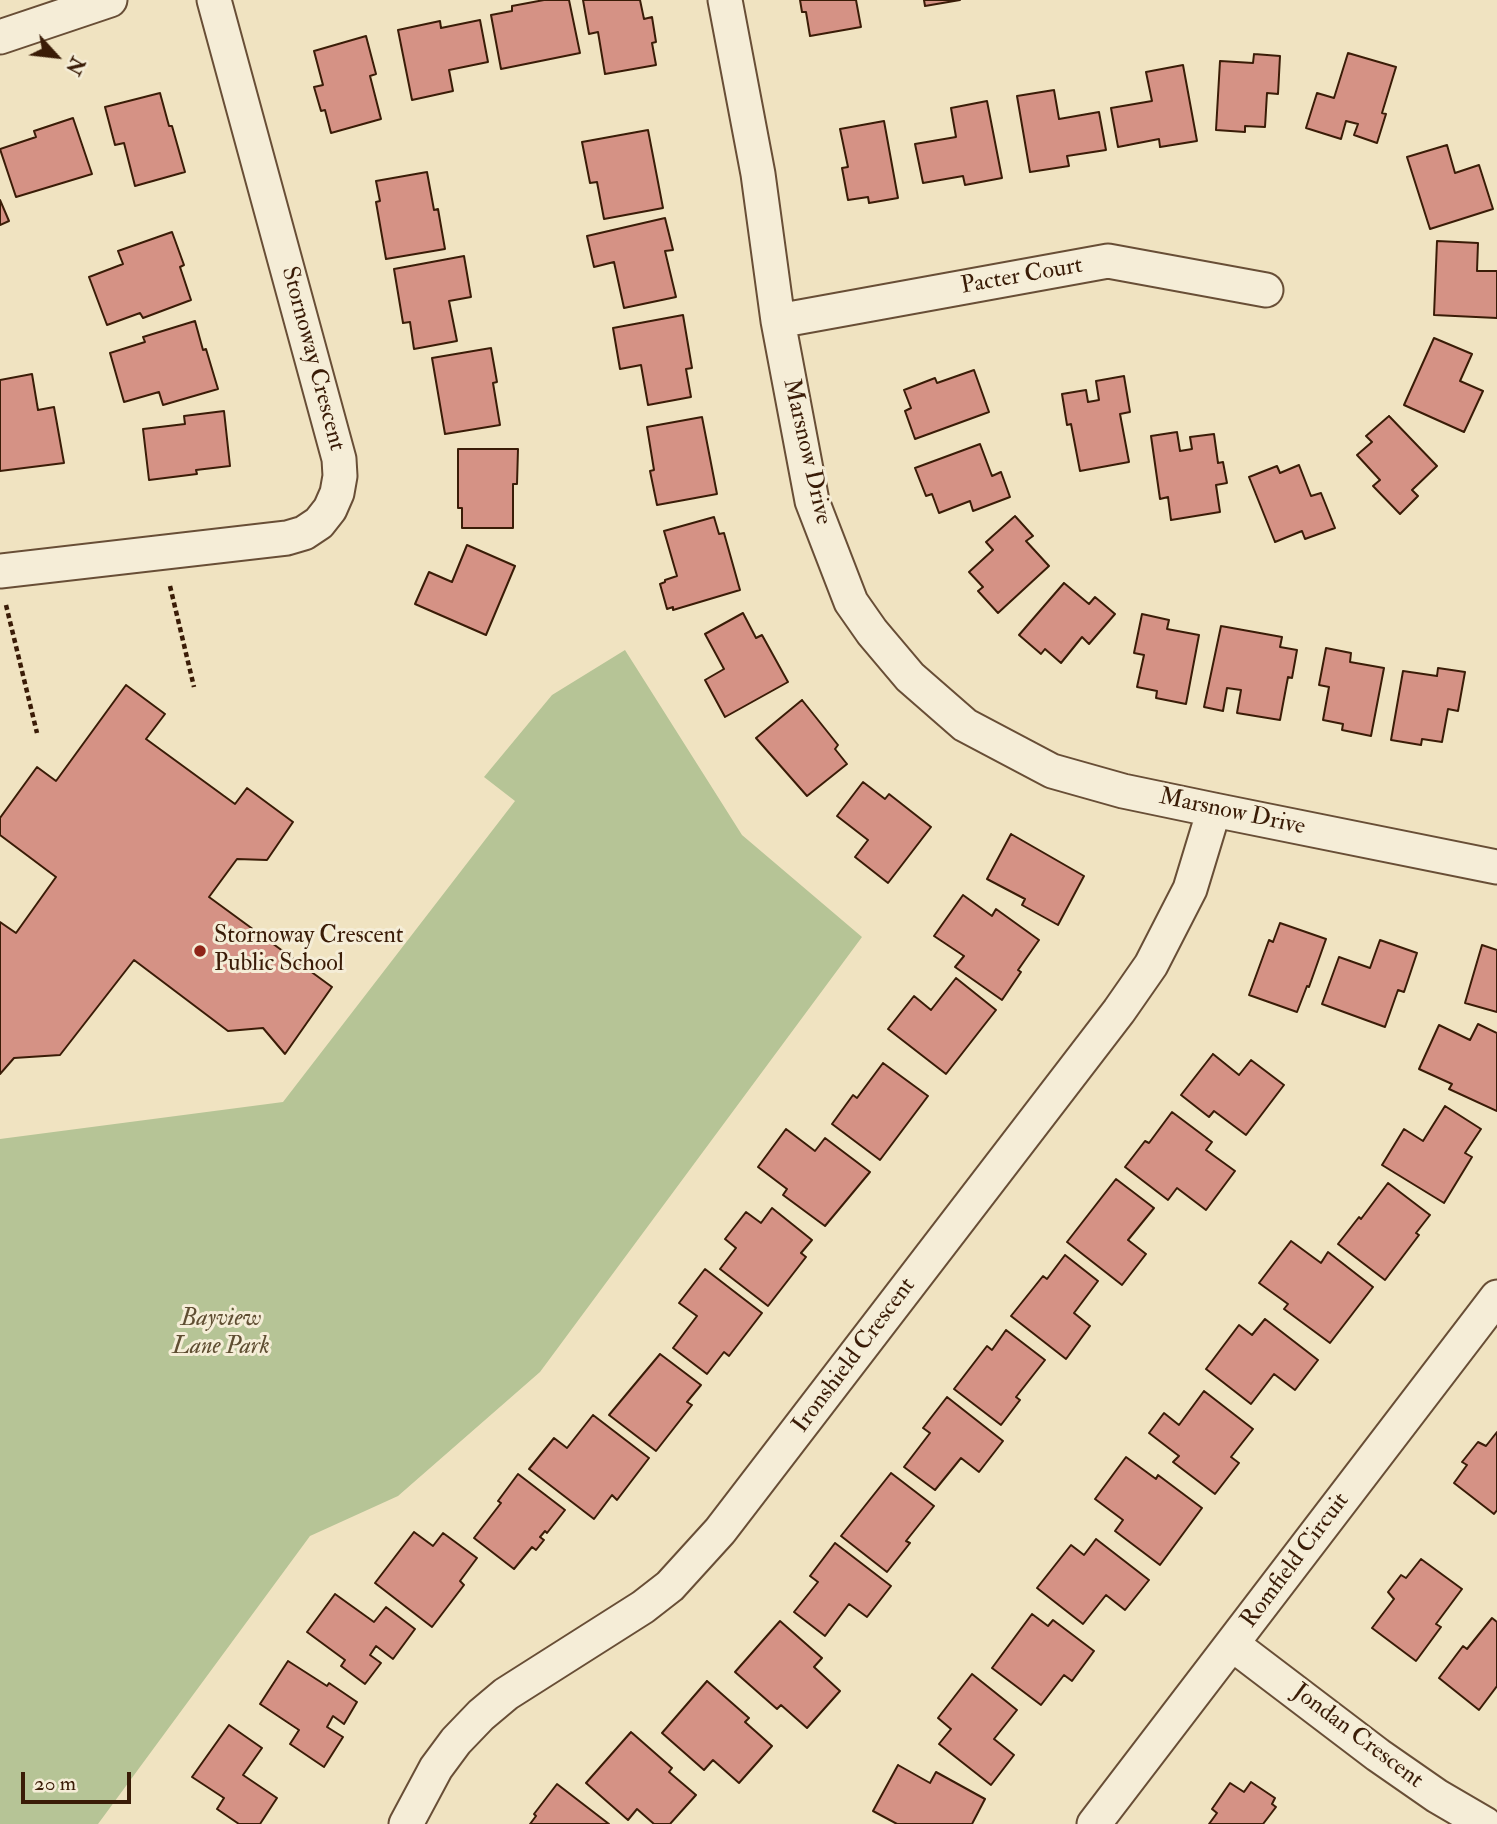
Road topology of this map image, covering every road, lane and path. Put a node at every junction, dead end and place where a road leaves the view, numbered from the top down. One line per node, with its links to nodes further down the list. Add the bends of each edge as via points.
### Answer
1 (110, 0): 4 (street)
2 (214, 0): 8 (street, Stornoway Crescent, via 339,459 337,493 319,523 287,538)
3 (725, 0): 6 (street, Marsnow Drive, via 758,174)
4 (0, 37)
5 (1266, 290): 6 (street, Pacter Court, via 1108,261)
6 (778, 321): 11 (street, Marsnow Drive, via 812,501 851,602 910,677 965,725 1052,771)
7 (169, 579): 9 (path)
8 (2, 586): 10 (path)
9 (194, 687)
10 (37, 733)
11 (1214, 810): 12 (street, Marsnow Drive); 15 (street, Ironshield Crescent, via 1186,900 1151,965 720,1531 670,1586 643,1608 506,1693 481,1715 436,1768)
12 (1497, 867)
13 (1497, 1297): 14 (street, Romfield Circuit)
14 (1233, 1644): 16 (street, Romfield Circuit); 17 (street, Jondan Crescent, via 1378,1755)
15 (406, 1824)
16 (1094, 1824)
17 (1485, 1824)

